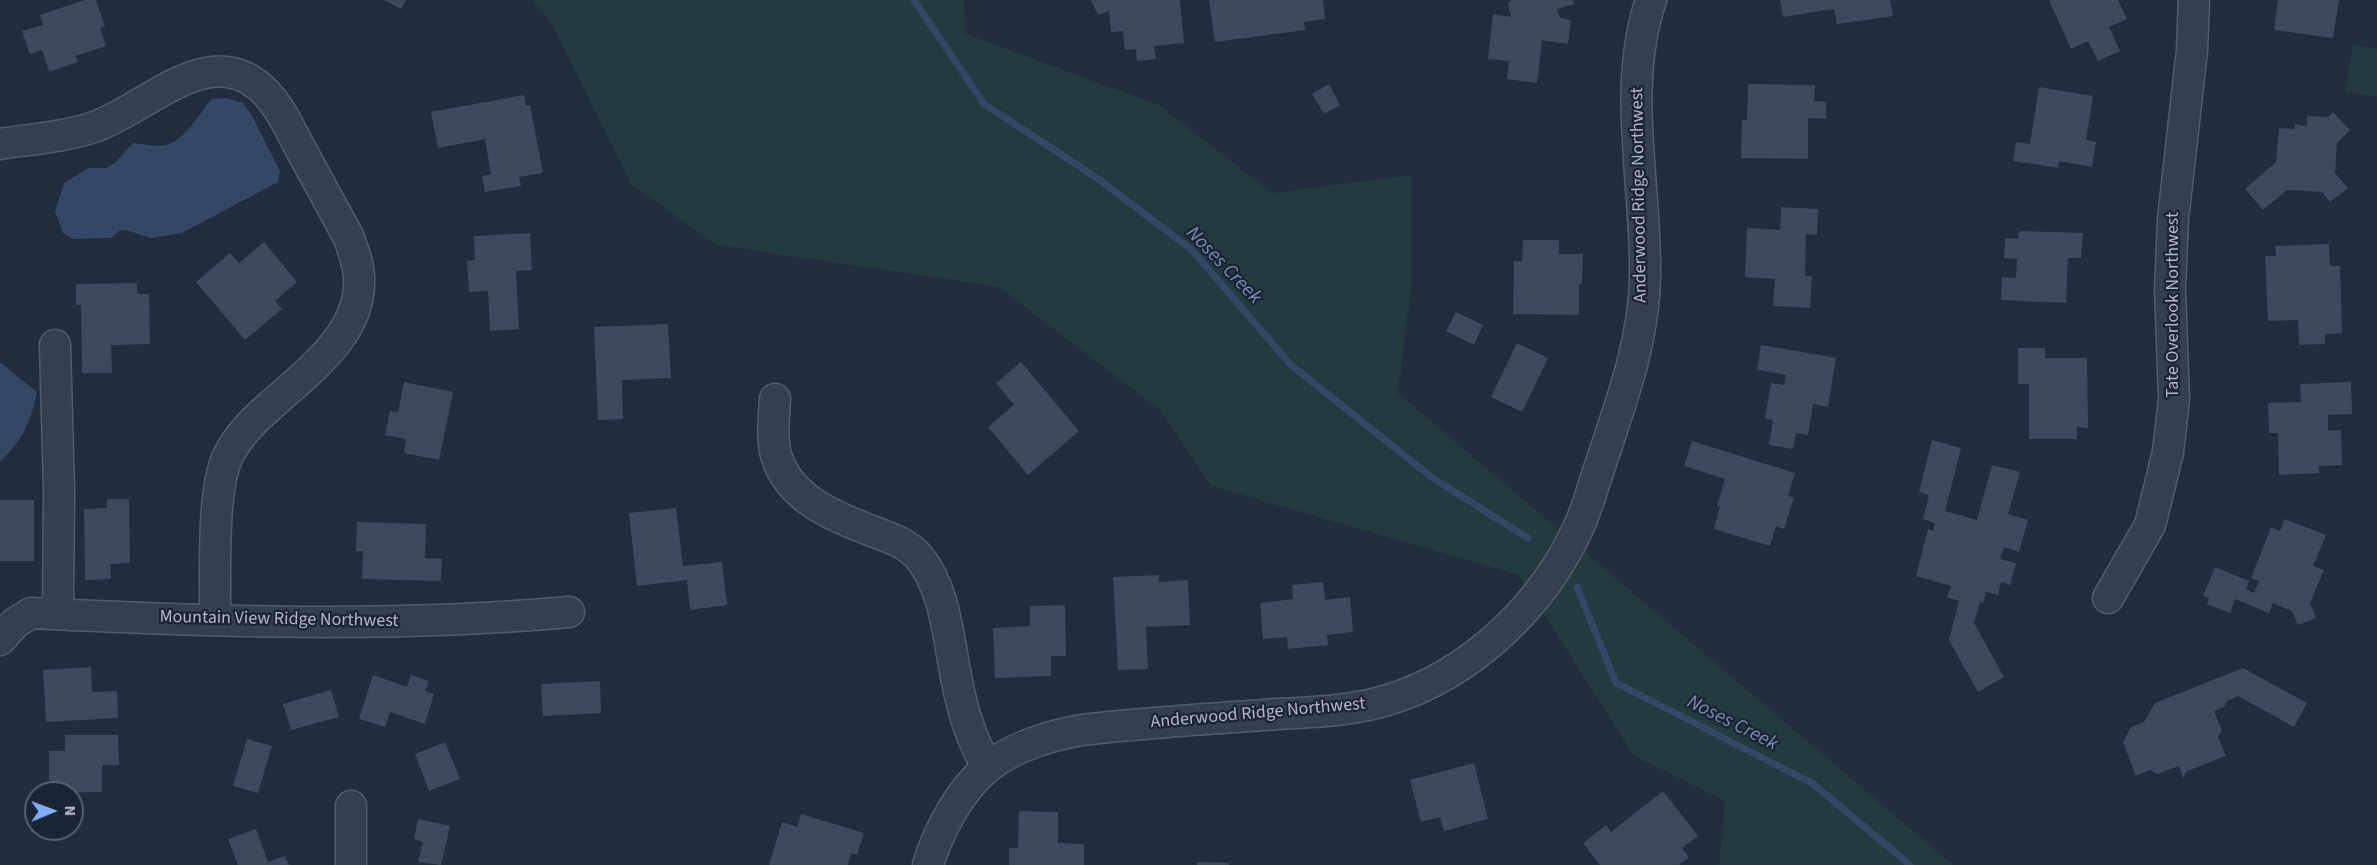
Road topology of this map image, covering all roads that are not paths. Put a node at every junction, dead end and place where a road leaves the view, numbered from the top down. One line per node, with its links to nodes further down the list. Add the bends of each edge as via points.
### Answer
1 (1651, 0): 11 (street, Anderwood Ridge Northwest, via 1640,49 1637,87 1645,278 1639,338 1579,526 1530,603 1491,642 1458,667 1438,680 1386,700 1330,710 1066,732 1022,748)
2 (2194, 0): 6 (street, Tate Overlook Northwest, via 2173,219 2170,290 2174,399 2168,452 2150,525)
3 (0, 144): 9 (street, via 96,127 175,83 212,72 228,72 256,84 280,110 348,236 359,278 353,315 325,356 249,425 226,459 218,508)
4 (55, 345): 8 (street)
5 (775, 399): 11 (street, via 776,450 791,484 829,513 908,547 929,573 944,611 963,707)
6 (2108, 598)
7 (569, 612): 9 (street, Mountain View Ridge Northwest, via 436,621)
8 (58, 614): 9 (street, Mountain View Ridge Northwest); 10 (street, Mountain View Ridge Northwest, via 31,613)
9 (215, 620)
10 (0, 640)
11 (988, 767): 14 (street, Anderwood Ridge Northwest, via 948,818)
12 (351, 806): 13 (street)
13 (351, 865)
14 (928, 865)

